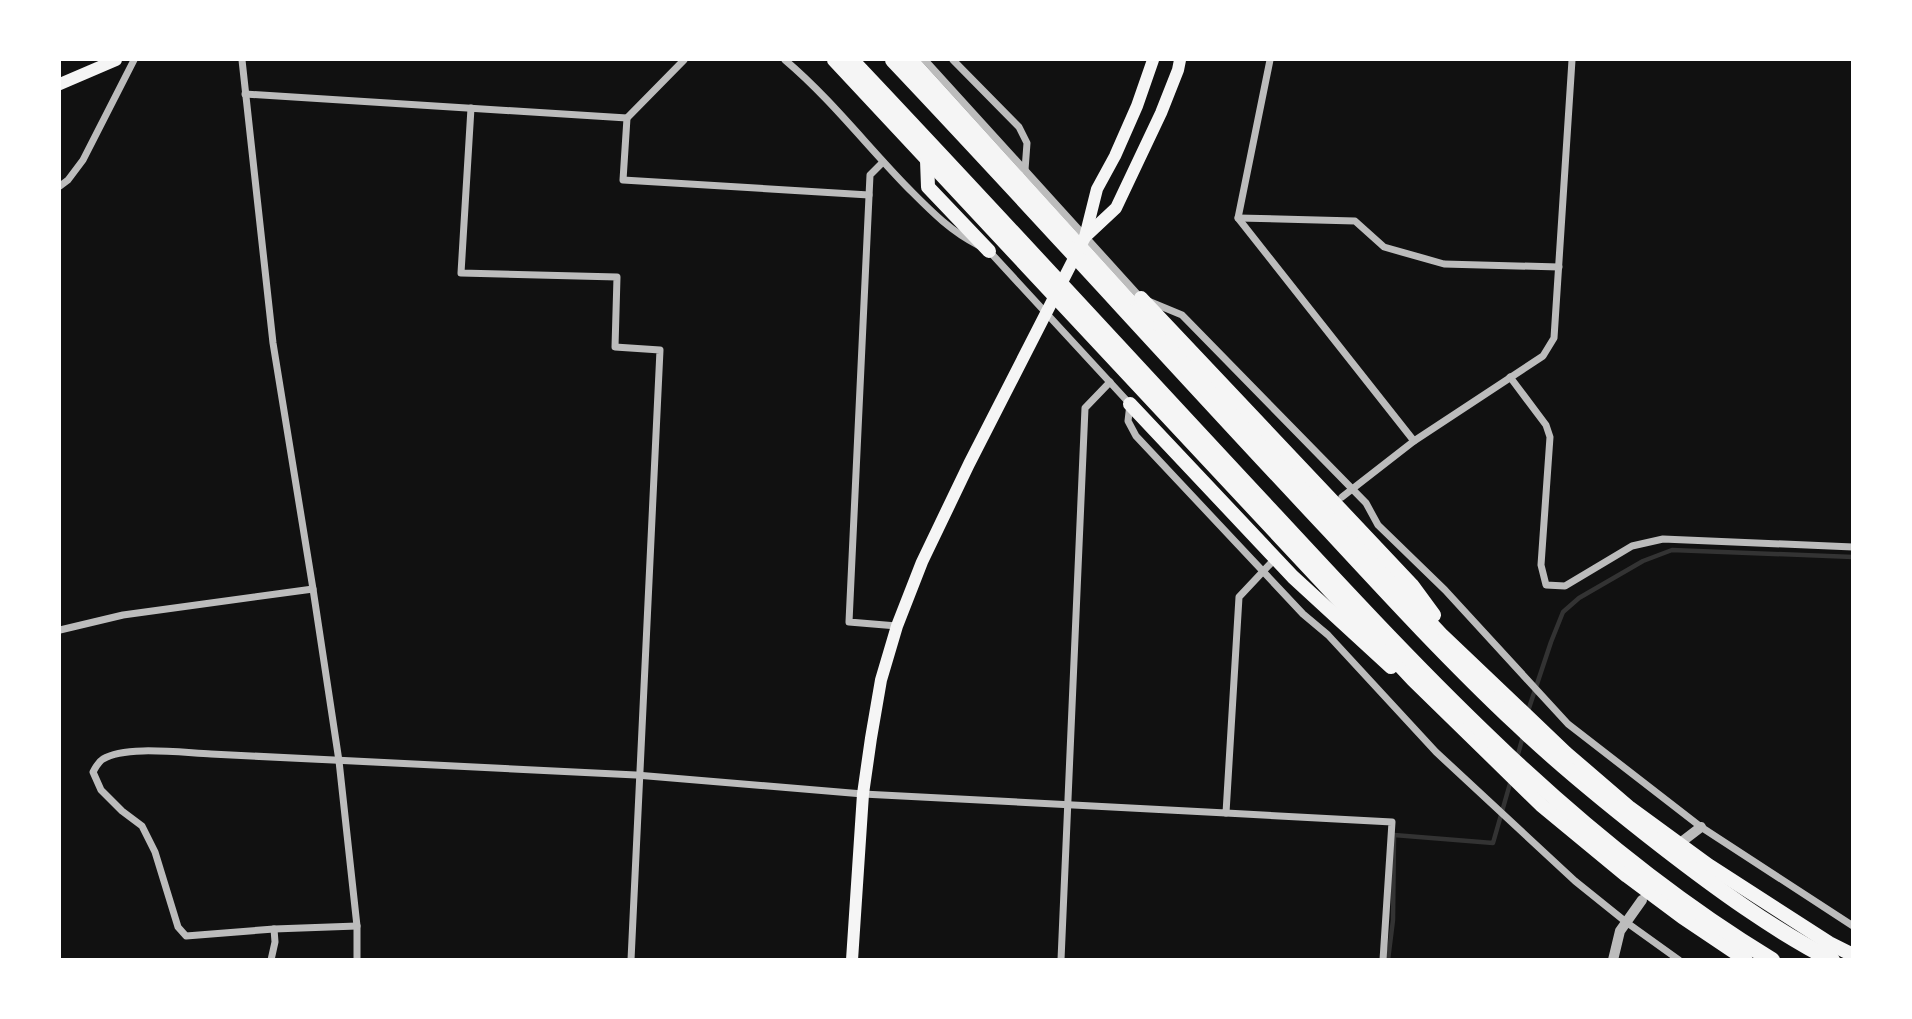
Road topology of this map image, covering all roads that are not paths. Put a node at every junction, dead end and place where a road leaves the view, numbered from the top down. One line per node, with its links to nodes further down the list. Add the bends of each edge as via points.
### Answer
1 (116, 60): 16 (main road)
2 (134, 60): 23 (street, via 83,160)
3 (242, 60): 17 (street)
4 (684, 60): 19 (street)
5 (785, 60): 20 (street)
6 (834, 60): 21 (highway)
7 (851, 60): 67 (highway, via 1403,653 1589,829 1675,896)
8 (893, 60): 68 (highway, via 1425,633 1518,726 1690,868)
9 (911, 60): 43 (highway)
10 (925, 60): 22 (street)
11 (953, 60): 22 (street, via 1019,127 1027,143)
12 (1153, 60): 26 (main road, via 1138,106 1097,189)
13 (1180, 60): 26 (main road, via 1161,113 1116,208)
14 (1270, 60): 25 (street)
15 (1572, 60): 28 (street)
16 (60, 84)
17 (245, 94): 18 (street); 40 (street, via 273,343)
18 (471, 108): 19 (street); 46 (street, via 461,273 617,277 615,346 660,350)
19 (627, 118): 24 (street, via 623,180)
20 (883, 162): 24 (street, via 870,175); 27 (street, via 941,221)
21 (932, 165): 27 (highway, via 928,187); 44 (highway)
22 (1025, 170): 26 (street)
23 (60, 186)
24 (869, 195): 41 (street, via 849,622)
25 (1238, 218): 28 (street, via 1355,221 1384,247 1444,264); 34 (street)
26 (1085, 237): 29 (street); 30 (main road)
27 (989, 251): 30 (street)
28 (1559, 267): 31 (street, via 1554,338 1544,356)
29 (1141, 298): 35 (street, via 1182,315); 43 (highway, via 1412,585)
30 (1046, 313): 32 (street); 41 (main road, via 957,488)
31 (1510, 377): 34 (street); 37 (street, via 1550,437 1541,565 1546,585 1565,586 1632,546 1662,539)
32 (1110, 382): 33 (street); 48 (street, via 1085,408)
33 (1130, 404): 39 (street, via 1128,421 1136,436); 44 (highway, via 1293,577 1387,665)
34 (1414, 441): 35 (street)
35 (1352, 489): 36 (street); 50 (street, via 1378,525 1445,590 1568,724)
36 (1342, 497)
37 (1853, 547)
38 (1271, 563): 39 (street)
39 (1263, 571): 49 (street, via 1239,597); 53 (street, via 1436,752)
40 (313, 589): 42 (street, via 123,615); 45 (street)
41 (897, 625): 47 (main road, via 881,680)
42 (60, 630)
43 (1464, 656): 57 (highway, via 1630,808 1708,865)
44 (1413, 680): 66 (highway, via 1541,805 1627,876)
45 (339, 761): 46 (street); 54 (street); 56 (street, via 119,752 100,760 93,772 101,790 142,826 155,852 178,928 186,936)
46 (640, 775): 47 (street); 60 (street)
47 (863, 794): 48 (street); 61 (main road)
48 (1068, 804): 49 (street); 62 (street)
49 (1226, 813): 63 (street, via 1392,822)
50 (1701, 827): 51 (street); 55 (street)
51 (1684, 840)
52 (1642, 900): 53 (street)
53 (1626, 922): 64 (street); 65 (street)
54 (358, 926): 56 (street); 59 (street)
55 (1853, 926)
56 (274, 929): 58 (street)
57 (1853, 955)
58 (271, 960)
59 (357, 960)
60 (631, 960)
61 (852, 960)
62 (1060, 960)
63 (1383, 960)
64 (1613, 960)
65 (1679, 960)
66 (1746, 960)
67 (1772, 960)
68 (1832, 960)

